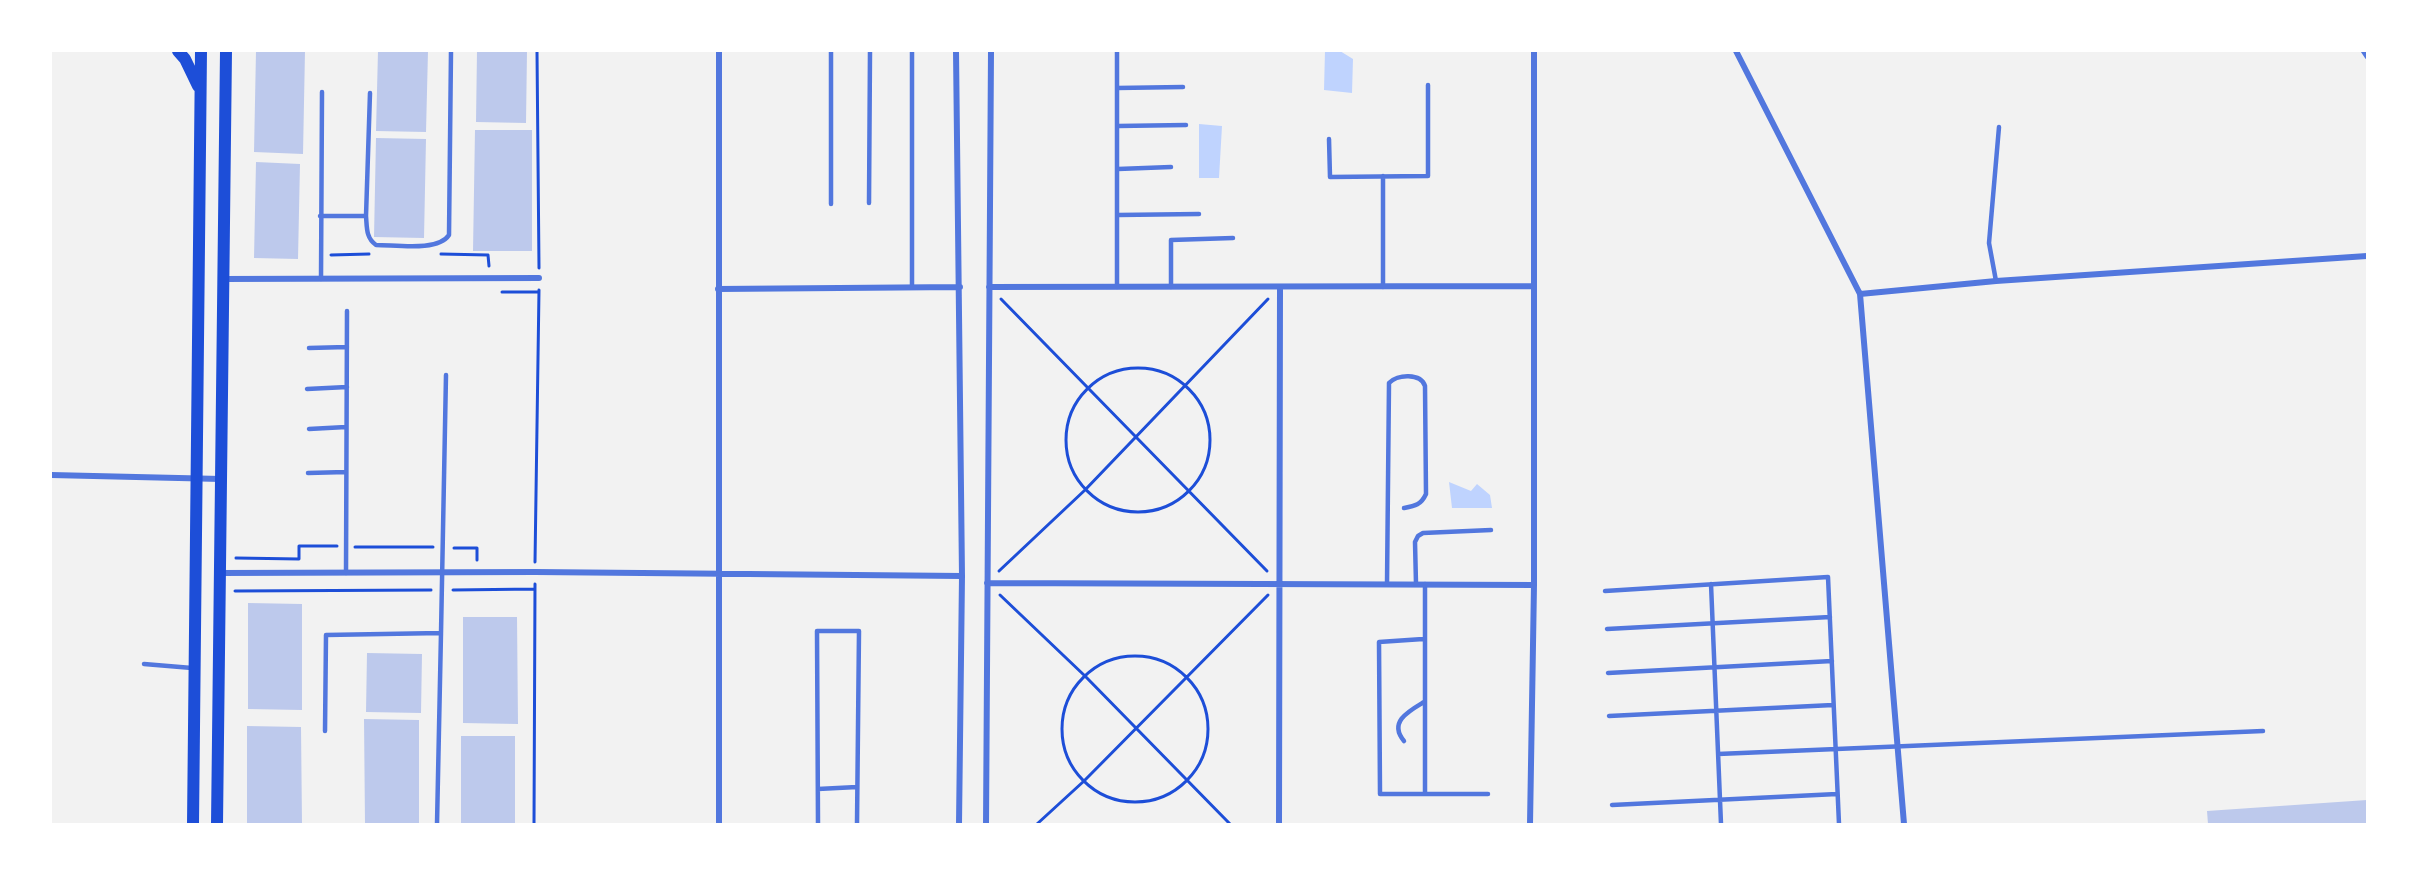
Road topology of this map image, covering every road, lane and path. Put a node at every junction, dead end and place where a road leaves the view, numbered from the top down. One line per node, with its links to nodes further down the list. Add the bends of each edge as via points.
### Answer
1 (178, 51): 20 (main road)
2 (201, 51): 20 (main road)
3 (226, 51): 44 (main road)
4 (451, 51): 35 (lane, via 449,235 435,245 376,245 368,235)
5 (537, 51): 41 (path, via 539,266)
6 (719, 51): 55 (street)
7 (831, 51): 31 (lane)
8 (870, 51): 30 (lane)
9 (912, 51): 48 (lane)
10 (956, 51): 49 (street)
11 (991, 51): 50 (street)
12 (1117, 51): 19 (lane)
13 (1534, 51): 47 (street)
14 (1736, 51): 57 (street)
15 (2363, 51): 16 (lane)
16 (2367, 57)
17 (1428, 85): 29 (lane, via 1428,176)
18 (1183, 87): 19 (lane)
19 (1117, 88): 24 (lane)
20 (200, 90): 72 (main road)
21 (322, 92): 34 (lane)
22 (370, 93): 35 (lane)
23 (1186, 125): 24 (lane)
24 (1118, 126): 28 (lane)
25 (1999, 127): 46 (lane, via 1989,243)
26 (1329, 139): 29 (lane, via 1330,177)
27 (1170, 167): 28 (lane)
28 (1118, 169): 33 (lane)
29 (1383, 176): 54 (lane)
30 (869, 203)
31 (831, 204)
32 (1198, 214): 33 (lane)
33 (1118, 215): 51 (lane)
34 (320, 216): 35 (lane); 42 (lane)
35 (366, 216)
36 (1233, 238): 52 (lane, via 1171,240)
37 (376, 254): 42 (path, via 331,254 331,268)
38 (432, 254): 40 (path, via 488,255 488,266)
39 (2367, 256): 46 (street)
40 (498, 266)
41 (529, 266)
42 (321, 268): 45 (lane)
43 (539, 278): 45 (street)
44 (222, 279): 45 (street); 73 (main road)
45 (321, 279)
46 (1996, 281): 57 (street)
47 (1534, 286): 54 (street); 94 (street)
48 (912, 287): 49 (street); 55 (street)
49 (960, 287): 87 (street)
50 (989, 287): 51 (street); 62 (path); 88 (street)
51 (1117, 287): 52 (street)
52 (1171, 287): 53 (street)
53 (1280, 287): 54 (street); 63 (path); 89 (street)
54 (1383, 287)
55 (718, 289): 86 (street)
56 (539, 292): 82 (path, via 535,562)
57 (1860, 294): 118 (street)
58 (347, 311): 59 (lane)
59 (347, 347): 60 (lane); 64 (lane)
60 (309, 348)
61 (446, 375): 79 (lane)
62 (1089, 386): 63 (path, via 1120,369 1137,367 1172,375); 68 (path); 74 (path, via 1069,418 1066,437 1067,456)
63 (1186, 386): 68 (path); 75 (path, via 1199,400 1211,438 1202,476)
64 (347, 387): 65 (lane); 66 (lane)
65 (308, 389)
66 (346, 428): 67 (lane); 69 (lane)
67 (309, 429)
68 (1137, 436): 74 (path); 75 (path)
69 (346, 472): 70 (lane); 78 (lane)
70 (308, 473)
71 (51, 475): 72 (street)
72 (197, 479): 73 (street); 106 (main road)
73 (221, 479): 83 (main road)
74 (1085, 490): 75 (path, via 1098,501 1129,513 1162,509); 88 (path)
75 (1190, 491): 89 (path)
76 (1404, 508): 90 (lane, via 1423,502 1426,494 1425,386 1419,377 1395,378 1389,383)
77 (1491, 530): 91 (lane, via 1423,532 1415,542)
78 (346, 546): 79 (path); 80 (path, via 299,546 299,559); 84 (lane)
79 (443, 548): 81 (path, via 477,548); 85 (lane)
80 (235, 558)
81 (477, 561)
82 (524, 562)
83 (220, 573): 84 (street); 131 (main road)
84 (346, 573): 85 (street)
85 (442, 573): 86 (street); 95 (lane)
86 (718, 575): 87 (street); 134 (street)
87 (962, 576): 137 (street)
88 (987, 583): 89 (street); 108 (path); 138 (street)
89 (1279, 584): 90 (street); 109 (path); 141 (street)
90 (1387, 584): 91 (street)
91 (1416, 584): 92 (street)
92 (1425, 584): 94 (street); 102 (lane)
93 (1711, 584): 97 (lane); 98 (lane, via 1828,576); 99 (lane)
94 (1534, 585): 142 (street)
95 (441, 590): 96 (path); 101 (lane); 133 (path, via 535,589)
96 (235, 591)
97 (1605, 591)
98 (1830, 617): 99 (lane); 103 (lane)
99 (1713, 623): 100 (lane); 105 (lane)
100 (1606, 629)
101 (441, 633): 115 (lane, via 326,635); 132 (lane)
102 (1423, 639): 110 (lane); 125 (lane, via 1379,642 1380,794)
103 (1832, 661): 105 (lane); 111 (lane)
104 (144, 664): 106 (lane)
105 (1714, 667): 107 (lane); 112 (lane)
106 (195, 668): 130 (main road)
107 (1608, 673)
108 (1085, 676): 109 (path, via 1109,661 1136,656 1163,662); 114 (path); 122 (path, via 1067,704 1063,720 1066,753)
109 (1186, 678): 114 (path); 121 (path, via 1198,693 1208,729 1198,765)
110 (1424, 702): 117 (lane, via 1399,720 1398,729); 125 (lane)
111 (1833, 705): 112 (lane); 119 (lane)
112 (1716, 710): 113 (lane); 120 (lane)
113 (1609, 716)
114 (1137, 728): 121 (path); 122 (path)
115 (325, 731)
116 (2263, 731): 118 (lane)
117 (1404, 741)
118 (1898, 747): 119 (lane); 145 (street)
119 (1835, 749): 120 (lane); 127 (lane)
120 (1718, 754): 128 (lane)
121 (1187, 780): 122 (path, via 1164,796 1136,802 1108,797); 140 (path)
122 (1084, 781): 139 (path)
123 (857, 787): 124 (lane); 124 (lane, via 859,631 817,631); 136 (lane)
124 (818, 789): 135 (lane)
125 (1425, 794): 126 (lane)
126 (1488, 794)
127 (1837, 794): 128 (lane); 144 (lane)
128 (1720, 799): 129 (lane); 143 (lane)
129 (1612, 805)
130 (193, 824)
131 (217, 824)
132 (437, 824)
133 (534, 824)
134 (719, 824)
135 (818, 824)
136 (857, 824)
137 (959, 824)
138 (986, 824)
139 (1037, 824)
140 (1230, 824)
141 (1279, 824)
142 (1530, 824)
143 (1721, 824)
144 (1839, 824)
145 (1904, 824)

